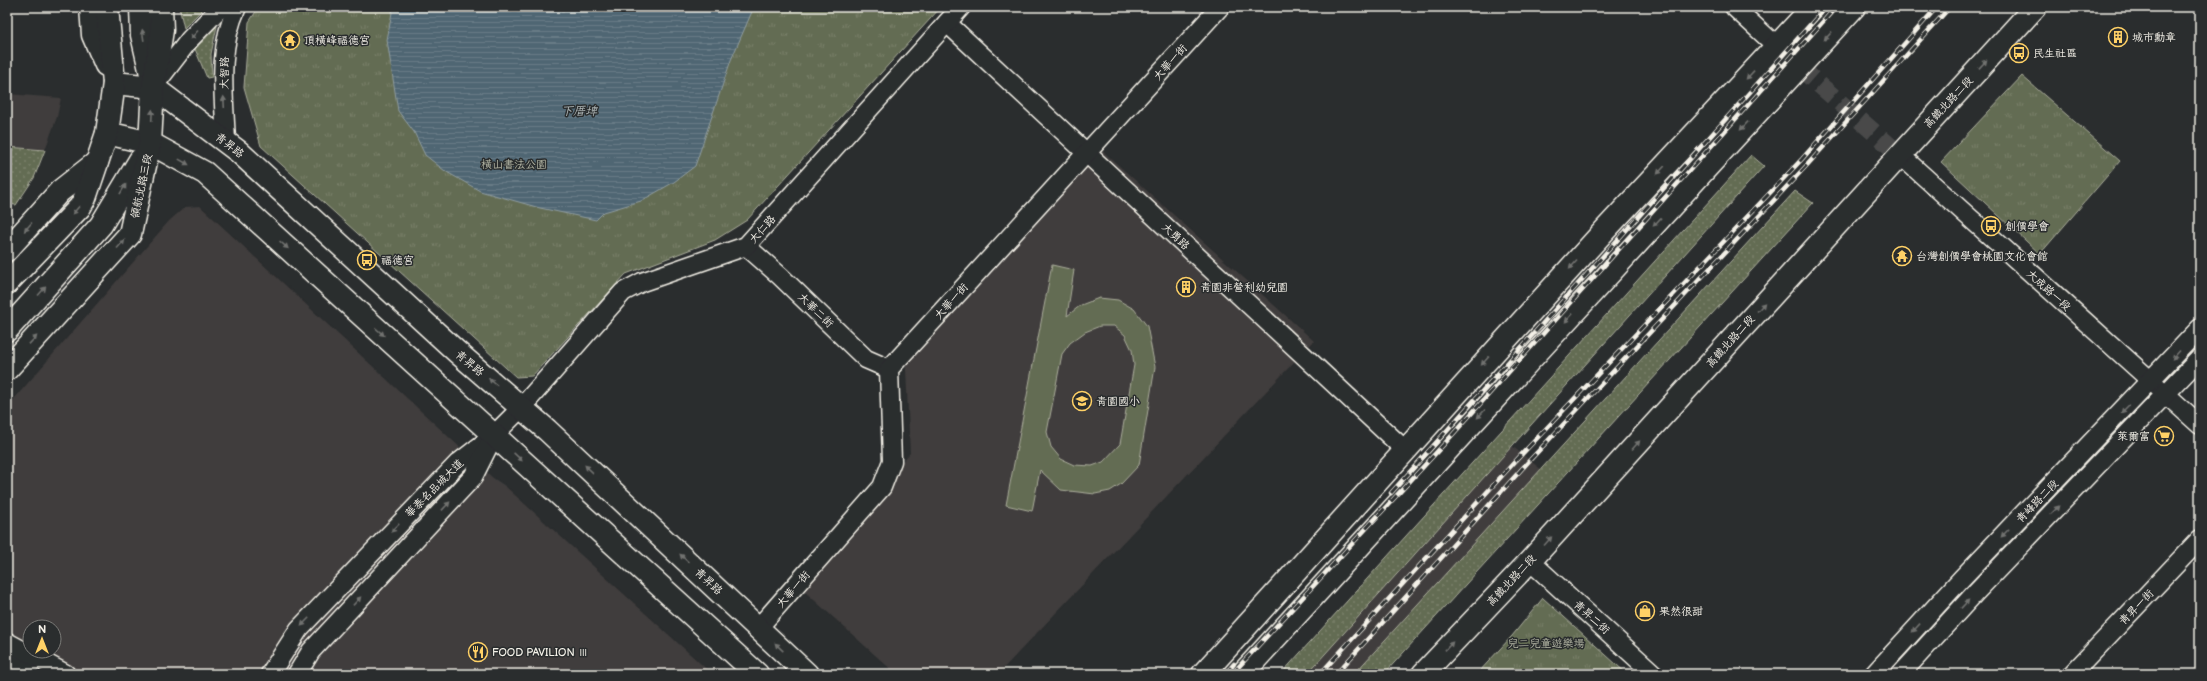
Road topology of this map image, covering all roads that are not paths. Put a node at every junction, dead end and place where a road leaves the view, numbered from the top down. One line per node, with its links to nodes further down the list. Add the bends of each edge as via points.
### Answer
1 (91, 7): 16 (street, via 92,35)
2 (108, 7): 16 (street)
3 (141, 7): 17 (street, one-way to 3, via 142,35)
4 (160, 7): 17 (street, via 162,30)
5 (221, 7): 17 (street, one-way to 17, via 190,39)
6 (237, 7): 19 (street, 大智路, one-way to 6, via 224,52 228,25)
7 (961, 7): 13 (street, 大仁路)
8 (1220, 7): 21 (street, 大華一街)
9 (1734, 7): 14 (street)
10 (1813, 7): 14 (street)
11 (1854, 7): 15 (street, one-way to 15)
12 (2035, 7): 22 (street, 高鐵北路二段, one-way to 12)
13 (947, 23): 21 (street, 大勇路); 24 (street, 大仁路)
14 (1777, 46): 15 (street); 37 (street, one-way to 37)
15 (1799, 67): 50 (street, one-way to 50)
16 (114, 83): 17 (street); 18 (street)
17 (154, 87): 19 (street, 青昇路); 20 (street, one-way to 17)
18 (107, 133): 20 (street); 23 (street)
19 (226, 141): 34 (street, 青昇路, one-way to 19)
20 (150, 143): 28 (street, 領航北路三段, one-way to 20, via 101,225); 30 (street, 領航北路三段, one-way to 20, via 130,234); 36 (street, one-way to 36, via 205,173)
21 (1087, 153): 31 (street, 大華一街); 37 (street, 大勇路)
22 (1899, 154): 32 (street, 大成路一段); 39 (street, 高鐵北路二段, one-way to 22)
23 (97, 162): 25 (street, one-way to 25, via 60,191); 26 (street, one-way to 26, via 80,207)
24 (746, 246): 31 (street, 大華二街, via 866,359); 34 (street, 大仁路, via 642,282 623,292)
25 (7, 250)
26 (7, 283)
27 (2200, 328): 32 (street, 青峰路二段, one-way to 32)
28 (7, 330)
29 (2200, 358): 33 (street, 青峰路二段)
30 (7, 369)
31 (889, 369): 40 (street, 大華一街, via 892,460 882,487)
32 (2152, 381): 33 (street, 大成路一段); 53 (street, 青峰路二段, one-way to 53, via 1962,578)
33 (2166, 396): 35 (street, 大成路一段); 54 (street, 青峰路二段, one-way to 33, via 1976,592)
34 (521, 408): 36 (street, 大仁路); 40 (street, 青昇路, one-way to 34)
35 (2200, 426)
36 (494, 435): 45 (street, 華泰名品城大道, one-way to 45, via 458,462 299,629); 46 (street, 華泰名品城大道, one-way to 36, via 311,651 473,477); 47 (street, one-way to 47)
37 (1405, 450): 49 (street)
38 (2200, 539): 55 (street, 青昇一街)
39 (1530, 561): 51 (street, 高鐵北路二段, one-way to 39); 52 (street, 青昇二街)
40 (759, 627): 48 (street, 青昇路, one-way to 40)
41 (7, 642): 44 (street)
42 (7, 662): 43 (street)
43 (30, 674)
44 (66, 674)
45 (270, 674)
46 (297, 674)
47 (757, 674)
48 (807, 674)
49 (1203, 674)
50 (1242, 674)
51 (1423, 674)
52 (1654, 674)
53 (1874, 674)
54 (1901, 674)
55 (2072, 674)

